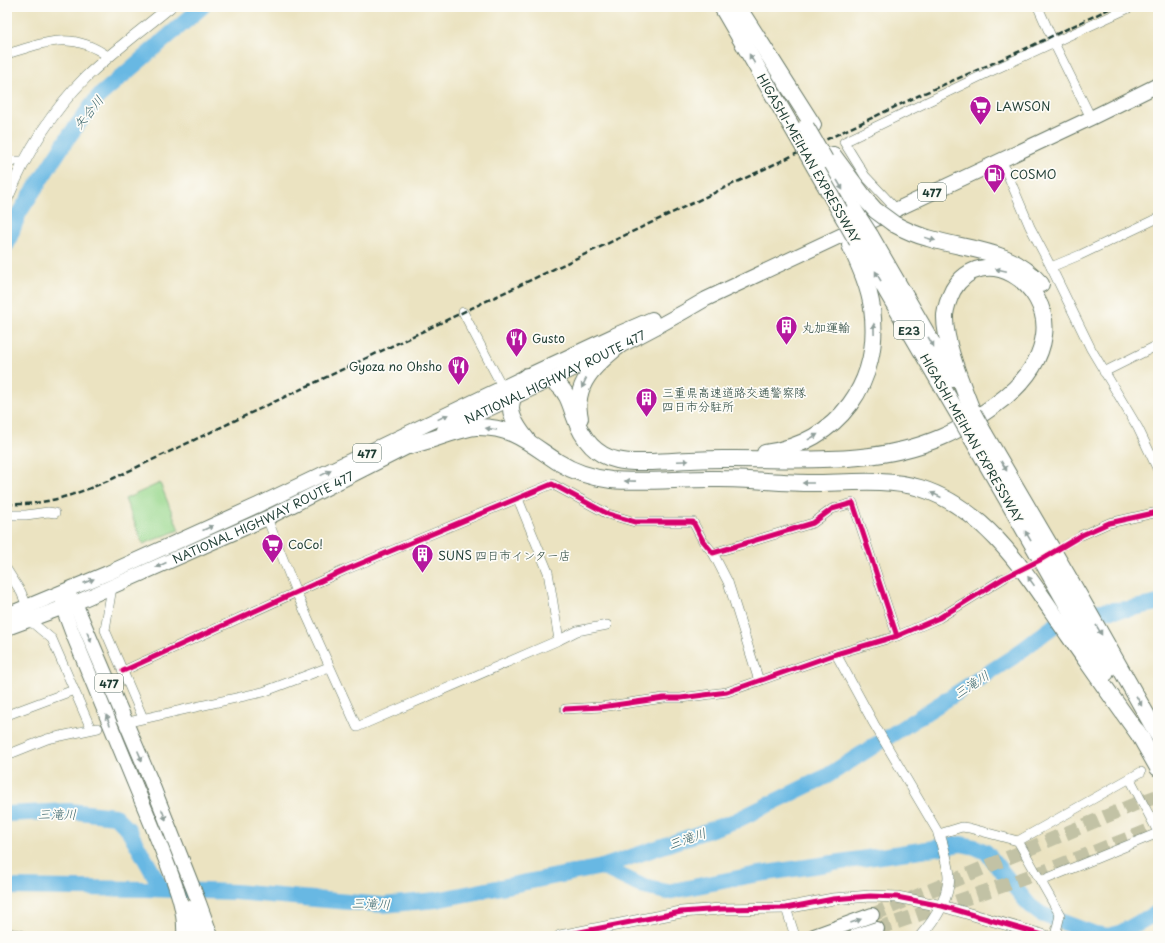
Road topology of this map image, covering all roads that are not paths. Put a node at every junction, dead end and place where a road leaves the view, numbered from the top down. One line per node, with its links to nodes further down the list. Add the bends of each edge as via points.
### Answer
1 (170, 7): 8 (street)
2 (722, 7): 11 (highway, HIGASHI-MEIHAN EXPRESSWAY, one-way to 2)
3 (737, 7): 11 (highway)
4 (1038, 7): 6 (street)
5 (1130, 7): 6 (street)
6 (1054, 43): 10 (street); 18 (street, via 844,142 865,176)
7 (7, 54): 8 (street, via 52,42 75,40 99,49)
8 (109, 57): 14 (street, via 87,76 57,110)
9 (1158, 84): 10 (highway, NATIONAL HIGHWAY ROUTE 477 / 477)
10 (1091, 118): 12 (highway, NATIONAL HIGHWAY ROUTE 477 / 477)
11 (806, 131): 13 (highway, HIGASHI-MEIHAN EXPRESSWAY, bridge); 13 (highway)
12 (1001, 159): 18 (highway, NATIONAL HIGHWAY ROUTE 477 / 477); 21 (street, via 1030,227)
13 (824, 160): 17 (highway, HIGASHI-MEIHAN EXPRESSWAY, one-way to 17); 20 (highway, HIGASHI-MEIHAN EXPRESSWAY, bridge)
14 (24, 161): 15 (street); 16 (street)
15 (7, 164)
16 (7, 199)
17 (861, 206): 18 (highway, bridge); 20 (highway, HIGASHI-MEIHAN EXPRESSWAY, bridge)
18 (895, 216): 22 (highway, NATIONAL HIGHWAY ROUTE 477 / 477); 36 (highway, one-way to 36, via 914,234 1000,256 1025,268 1035,277 1049,297 1055,322 1052,348 1041,373 1023,395 989,422 956,441 923,455 863,467)
19 (1158, 218): 21 (street)
20 (859, 240): 30 (highway, HIGASHI-MEIHAN EXPRESSWAY / E23); 34 (highway, one-way to 20, via 779,451 805,442 830,426 857,394 869,366 874,337 874,323)
21 (1051, 267): 26 (street)
22 (706, 299): 25 (highway, NATIONAL HIGHWAY ROUTE 477 / 477); 27 (highway, NATIONAL HIGHWAY ROUTE 477 / 477, via 615,335)
23 (463, 312): 29 (street)
24 (1158, 345): 26 (street)
25 (620, 346): 28 (highway, NATIONAL HIGHWAY ROUTE 477 / 477); 33 (highway, one-way to 33, via 594,367 580,394 579,416)
26 (1104, 372): 35 (street, via 1138,428)
27 (527, 376): 28 (highway); 29 (highway)
28 (550, 380): 29 (highway, NATIONAL HIGHWAY ROUTE 477 / 477); 33 (highway, via 563,390 568,398 579,429)
29 (508, 395): 31 (highway, via 511,415); 32 (highway, NATIONAL HIGHWAY ROUTE 477 / 477); 47 (highway, NATIONAL HIGHWAY ROUTE 477 / 477, one-way to 29)
30 (967, 416): 34 (highway, one-way to 30, via 833,459 877,455 942,437 986,412 1011,393 1031,369 1044,334 1043,311 1033,291 1015,275 996,269 975,271 965,277 957,284 947,303 945,327); 60 (highway, HIGASHI-MEIHAN EXPRESSWAY, bridge, via 1074,601)
31 (528, 441): 32 (highway, one-way to 32, via 512,433 476,427); 36 (highway, one-way to 31, via 628,481 592,477 573,470)
32 (409, 446): 41 (highway, NATIONAL HIGHWAY ROUTE 477 / 477)
33 (591, 447): 34 (highway, one-way to 34, via 608,458 629,462)
34 (721, 459)
35 (1158, 470)
36 (720, 478): 60 (highway, one-way to 36, via 1053,613 1010,553 994,536 963,510 934,494 920,488 893,483 794,483)
37 (518, 499): 43 (street, via 552,484 608,514 635,522 693,522 703,541); 48 (street); 56 (street, via 548,572)
38 (1158, 512): 42 (street, via 1109,523)
39 (55, 513): 40 (street)
40 (7, 515)
41 (267, 518): 46 (highway, NATIONAL HIGHWAY ROUTE 477 / 477, one-way to 46); 48 (street)
42 (1082, 535)
43 (713, 552): 55 (street, via 812,523 832,509 853,503); 61 (street, via 728,582)
44 (7, 570): 50 (street)
45 (1004, 578): 55 (street, via 939,618)
46 (112, 587): 49 (highway, NATIONAL HIGHWAY ROUTE 477 / 477); 59 (street, via 105,630)
47 (62, 592): 49 (highway, 477); 50 (highway, NATIONAL HIGHWAY ROUTE 477 / 477)
48 (296, 592): 58 (street); 59 (street)
49 (69, 605): 52 (highway, NATIONAL HIGHWAY ROUTE 477 / 477); 80 (highway, 477, one-way to 80, via 150,779 199,903); 80 (highway, 477, one-way to 49, via 185,919 162,850 133,782)
50 (27, 606): 51 (highway, NATIONAL HIGHWAY ROUTE 477 / 477)
51 (7, 615)
52 (25, 621): 54 (highway, NATIONAL HIGHWAY ROUTE 477 / 477); 62 (street, via 34,624 52,639)
53 (607, 625): 56 (street, via 577,631)
54 (7, 628)
55 (898, 636): 57 (street)
56 (559, 640): 58 (street, via 357,727)
57 (836, 654): 61 (street); 73 (street)
58 (329, 667): 65 (street, via 263,692)
59 (123, 671): 65 (street)
60 (1108, 672): 67 (highway, HIGASHI-MEIHAN EXPRESSWAY, one-way to 67); 69 (highway, HIGASHI-MEIHAN EXPRESSWAY)
61 (759, 681): 63 (street, via 727,692)
62 (74, 690): 64 (street); 68 (street, via 94,729 47,739)
63 (565, 709)
64 (7, 715)
65 (143, 718): 66 (street)
66 (133, 721)
67 (1158, 735)
68 (7, 755)
69 (1158, 768)
70 (1141, 772): 71 (street)
71 (1130, 779): 72 (street); 74 (street)
72 (1158, 832): 75 (street)
73 (940, 837): 74 (street, via 962,827); 76 (street, via 949,877)
74 (1018, 841): 75 (street)
75 (1041, 881): 81 (street, via 1060,916)
76 (942, 906): 77 (street, via 897,896 870,896 833,899); 88 (street); 89 (street)
77 (786, 908): 83 (street); 85 (street, via 721,908 681,912)
78 (872, 915): 86 (highway, one-way to 78)
79 (877, 929): 87 (highway)
80 (202, 933)
81 (1056, 933)
82 (7, 934): 84 (street)
83 (795, 934)
84 (21, 936)
85 (560, 936)
86 (814, 936)
87 (856, 936)
88 (921, 936)
89 (1046, 936)

